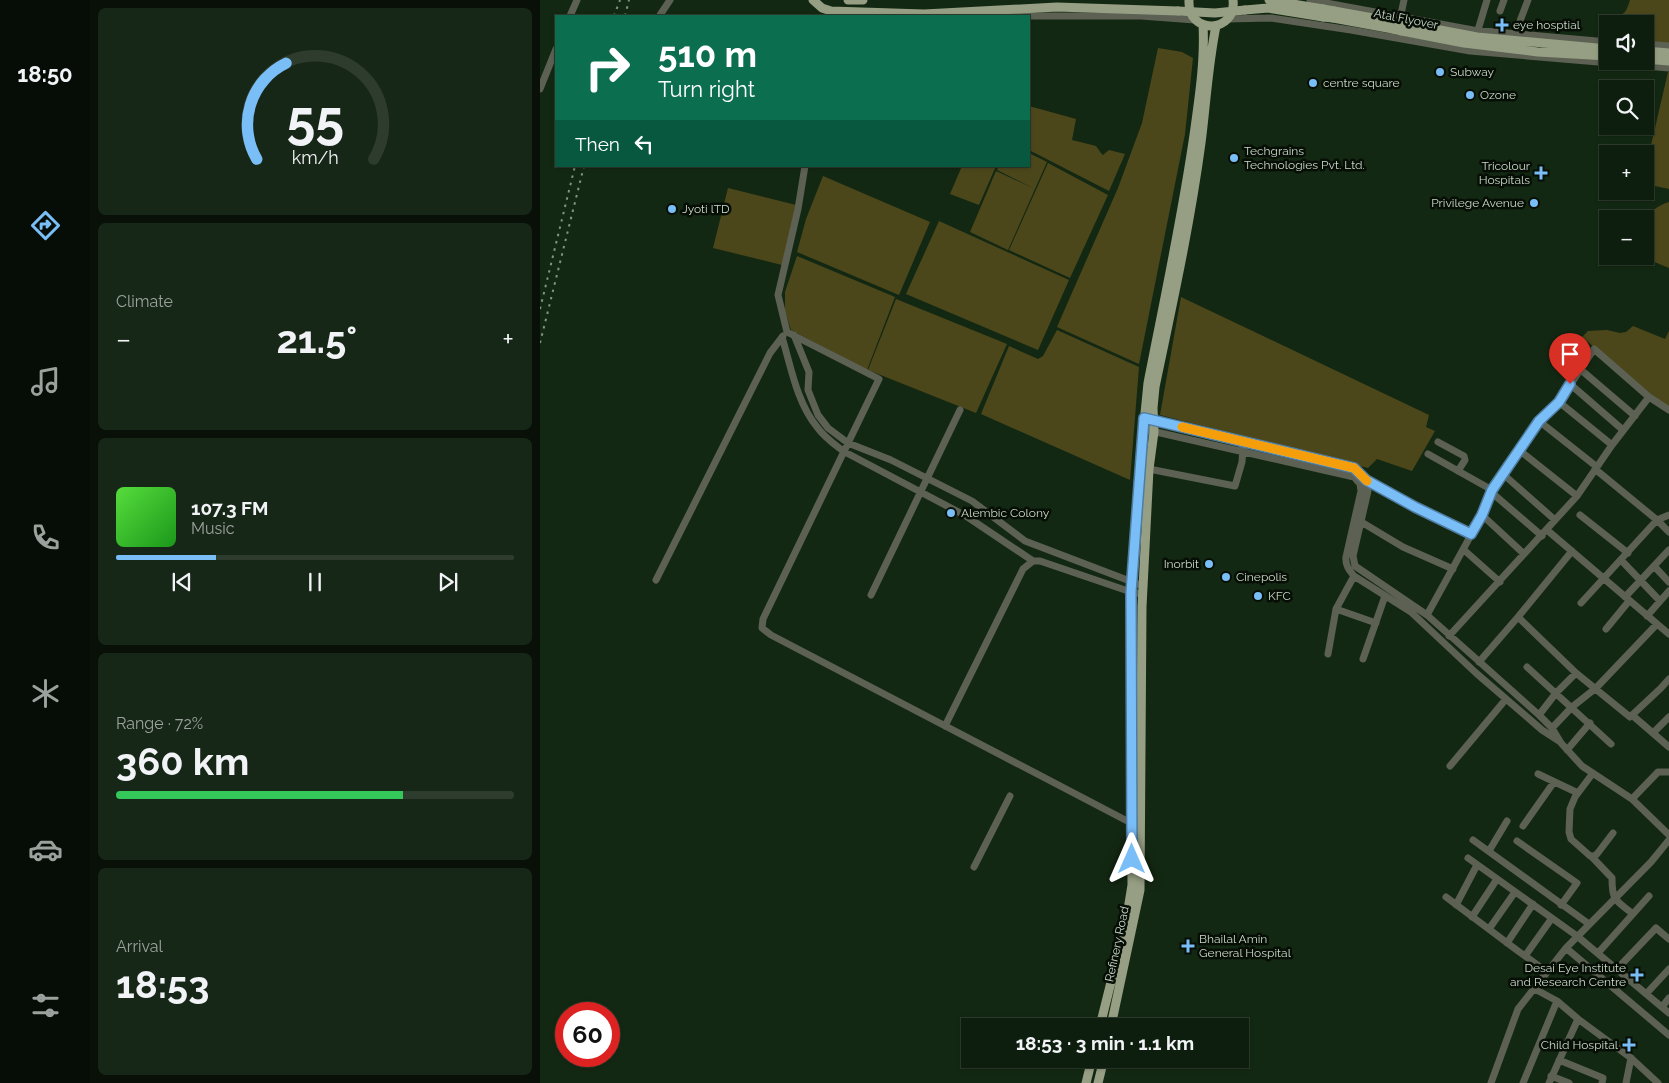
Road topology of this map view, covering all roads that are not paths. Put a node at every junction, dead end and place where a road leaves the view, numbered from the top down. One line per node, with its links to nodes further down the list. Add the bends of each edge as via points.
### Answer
1 (577, 0): 17 (street)
2 (670, 0): 18 (street)
3 (813, 0): 16 (main road, Atal Flyover, via 827,10)
4 (848, 0): 5 (main road)
5 (863, 0)
6 (1189, 0): 22 (main road)
7 (1233, 0): 21 (main road, via 1232,13)
8 (1269, 0): 32 (main road, Atal Flyover, bridge, via 1477,37)
9 (1310, 0): 14 (street)
10 (1404, 0): 20 (street)
11 (1487, 0): 26 (street)
12 (1504, 0): 15 (street)
13 (1528, 0): 27 (street)
14 (1328, 3): 20 (street); 25 (street)
15 (1500, 12)
16 (877, 14): 36 (main road, Atal Flyover, bridge, via 1057,7 1215,13 1268,8 1464,43)
17 (570, 15)
18 (660, 15)
19 (1030, 16): 22 (street, via 1141,16)
20 (1400, 16): 26 (street); 28 (street)
21 (1227, 19): 24 (main road); 25 (street, via 1271,18)
22 (1194, 20): 23 (main road)
23 (1203, 25): 24 (main road); 41 (main road)
24 (1216, 26): 41 (main road)
25 (1329, 26): 28 (street)
26 (1478, 30): 27 (street)
27 (1515, 34): 29 (street)
28 (1397, 38): 39 (street, via 1470,51)
29 (1599, 41)
30 (1654, 45): 31 (street)
31 (1669, 46)
32 (1599, 48)
33 (555, 51): 40 (street)
34 (1654, 52): 35 (main road)
35 (1669, 53)
36 (1599, 55)
37 (1654, 60): 38 (main road)
38 (1669, 61)
39 (1669, 68)
40 (540, 88)
41 (1200, 116): 43 (main road)
42 (805, 167): 44 (street, via 778,295)
43 (1184, 220): 52 (main road, Refinery Road, via 1148,383); 53 (main road, Refinery Road, via 1155,387)
44 (788, 335): 60 (street, via 809,372 808,390 818,415 828,428); 60 (street, via 879,379); 63 (street, via 794,383 822,433); 96 (street, via 770,353)
45 (1580, 369): 46 (street); 47 (street, via 1594,349); 51 (street)
46 (1570, 384): 48 (street); 56 (street)
47 (1649, 397): 50 (street); 51 (street)
48 (1559, 402): 54 (street); 61 (street)
49 (960, 410): 70 (street)
50 (1669, 410)
51 (1635, 416): 56 (street)
52 (1144, 418): 53 (street); 55 (main road, Refinery Road)
53 (1154, 419): 57 (main road, Refinery Road); 58 (street)
54 (1539, 421): 62 (street); 66 (street)
55 (1143, 429): 57 (street); 100 (main road, Refinery Road)
56 (1623, 430): 61 (street)
57 (1154, 432): 64 (street); 67 (main road, Refinery Road)
58 (1243, 442): 64 (street); 71 (street, via 1354,468)
59 (1438, 442): 68 (street, via 1464,456)
60 (848, 443): 63 (street); 70 (street)
61 (1612, 445): 66 (street)
62 (1519, 450): 69 (street); 74 (street)
63 (843, 451): 73 (street); 131 (street, via 762,619 762,628)
64 (1243, 451): 67 (street, via 1236,486); 78 (street, via 1354,478 1361,491)
65 (1428, 454): 68 (street)
66 (1596, 468): 74 (street); 80 (street)
67 (1149, 469): 101 (main road, Refinery Road)
68 (1458, 471): 72 (street)
69 (1504, 474): 72 (street); 79 (street)
70 (926, 478): 73 (street); 100 (street, via 972,502 1025,541)
71 (1366, 480): 81 (street, via 1368,491); 84 (street)
72 (1492, 491): 75 (street); 83 (street)
73 (920, 492): 90 (street, via 966,516); 103 (street)
74 (1577, 496): 79 (street)
75 (1482, 515): 84 (street); 89 (street)
76 (1580, 515): 88 (street)
77 (1669, 515): 80 (street)
78 (1354, 519): 81 (street); 94 (street, via 1346,560)
79 (1555, 520): 83 (street)
80 (1657, 520): 82 (street); 88 (street)
81 (1362, 521): 93 (street, via 1403,547); 109 (street, via 1353,556 1355,566)
82 (1669, 532)
83 (1544, 533): 87 (street); 89 (street)
84 (1471, 534): 85 (street)
85 (1464, 550): 93 (street); 98 (street)
86 (1669, 550): 92 (street)
87 (1572, 551): 95 (street); 111 (street)
88 (1628, 553): 91 (street)
89 (1524, 554): 98 (street)
90 (1033, 560): 100 (street); 131 (street, via 1023,568)
91 (1621, 560): 95 (street); 97 (street)
92 (1654, 566): 97 (street); 99 (street)
93 (1453, 569): 109 (street)
94 (1354, 576): 104 (street); 108 (street)
95 (1604, 578): 105 (street); 107 (street)
96 (656, 580)
97 (1640, 581): 105 (street); 106 (street)
98 (1500, 582): 116 (street)
99 (1669, 582)
100 (1132, 587): 101 (street); 146 (main road, Refinery Road)
101 (1143, 590): 146 (main road, Refinery Road)
102 (1669, 591): 106 (street)
103 (871, 595)
104 (1385, 596): 112 (street); 125 (street, via 1417,618)
105 (1627, 599): 110 (street); 114 (street)
106 (1660, 601): 110 (street)
107 (1581, 603)
108 (1336, 609): 112 (street); 117 (street)
109 (1427, 615): 116 (street)
110 (1647, 616): 113 (street)
111 (1518, 618): 119 (street); 121 (street)
112 (1376, 623): 118 (street)
113 (1657, 624): 115 (street); 123 (street)
114 (1606, 629)
115 (1669, 634)
116 (1449, 636): 119 (street)
117 (1328, 654)
118 (1364, 659)
119 (1478, 662): 127 (street)
120 (1527, 667): 124 (street)
121 (1576, 673): 123 (street); 124 (street)
122 (1669, 679): 128 (street)
123 (1596, 688): 126 (street); 128 (street, via 1630,717)
124 (1556, 693): 126 (street); 127 (street)
125 (1506, 698): 134 (street); 138 (street)
126 (1572, 707): 130 (street); 132 (street)
127 (1539, 715): 132 (street)
128 (1632, 715): 133 (street)
129 (1669, 717): 133 (street)
130 (1590, 723): 135 (street); 137 (street)
131 (945, 726): 146 (street)
132 (1552, 728): 134 (street)
133 (1653, 733): 136 (street)
134 (1561, 743): 137 (street)
135 (1611, 744)
136 (1669, 747)
137 (1568, 750): 140 (street)
138 (1450, 766)
139 (1669, 772): 145 (street, via 1658,772)
140 (1593, 773): 143 (street); 145 (street)
141 (1538, 774): 142 (street)
142 (1554, 782): 143 (street); 148 (street)
143 (1578, 793): 155 (street, via 1570,809 1570,836)
144 (1010, 796): 158 (street)
145 (1632, 799): 150 (street)
146 (1136, 819): 187 (main road, Refinery Road, via 1129,903); 188 (main road, Refinery Road, via 1141,874 1139,901)
147 (1507, 821): 154 (street)
148 (1523, 826)
149 (1613, 833): 155 (street)
150 (1669, 835)
151 (1473, 840): 154 (street)
152 (1669, 840): 163 (street)
153 (1517, 841): 166 (street, via 1577,883)
154 (1489, 851): 166 (street)
155 (1592, 857): 163 (street, via 1612,878)
156 (1468, 858): 157 (street)
157 (1477, 865): 159 (street); 165 (street)
158 (974, 867)
159 (1497, 878): 160 (street); 168 (street)
160 (1516, 892): 164 (street); 171 (street)
161 (1649, 896): 167 (street)
162 (1446, 897): 165 (street)
163 (1614, 899): 167 (street); 170 (street)
164 (1533, 904): 169 (street); 174 (street)
165 (1456, 905): 168 (street)
166 (1561, 905): 170 (street)
167 (1634, 914): 176 (street)
168 (1472, 917): 171 (street)
169 (1552, 918): 172 (street); 177 (street)
170 (1589, 924): 172 (street)
171 (1489, 929): 174 (street)
172 (1577, 936): 175 (street); 176 (street)
173 (1669, 939): 178 (street, via 1656,928)
174 (1507, 943): 177 (street)
175 (1566, 948): 180 (street); 190 (street)
176 (1598, 953): 178 (street)
177 (1525, 956): 180 (street)
178 (1617, 969): 182 (street)
179 (1669, 969): 182 (street)
180 (1546, 970): 181 (street)
181 (1533, 988): 184 (street); 198 (street, via 1518,1009)
182 (1646, 994): 185 (street)
183 (1669, 998): 185 (street)
184 (1557, 1001): 189 (street); 199 (street)
185 (1662, 1007): 186 (street)
186 (1669, 1013)
187 (1102, 1018)
188 (1113, 1018)
189 (1578, 1019): 191 (street); 192 (street)
190 (1669, 1034)
191 (1631, 1058): 202 (street); 203 (street)
192 (1559, 1060): 195 (street); 201 (street, via 1603,1078)
193 (1090, 1068): 196 (main road)
194 (1102, 1068): 197 (main road)
195 (1550, 1079): 200 (street)
196 (1086, 1083)
197 (1098, 1083)
198 (1491, 1083)
199 (1523, 1083)
200 (1569, 1083)
201 (1602, 1083)
202 (1626, 1083)
203 (1658, 1083)

